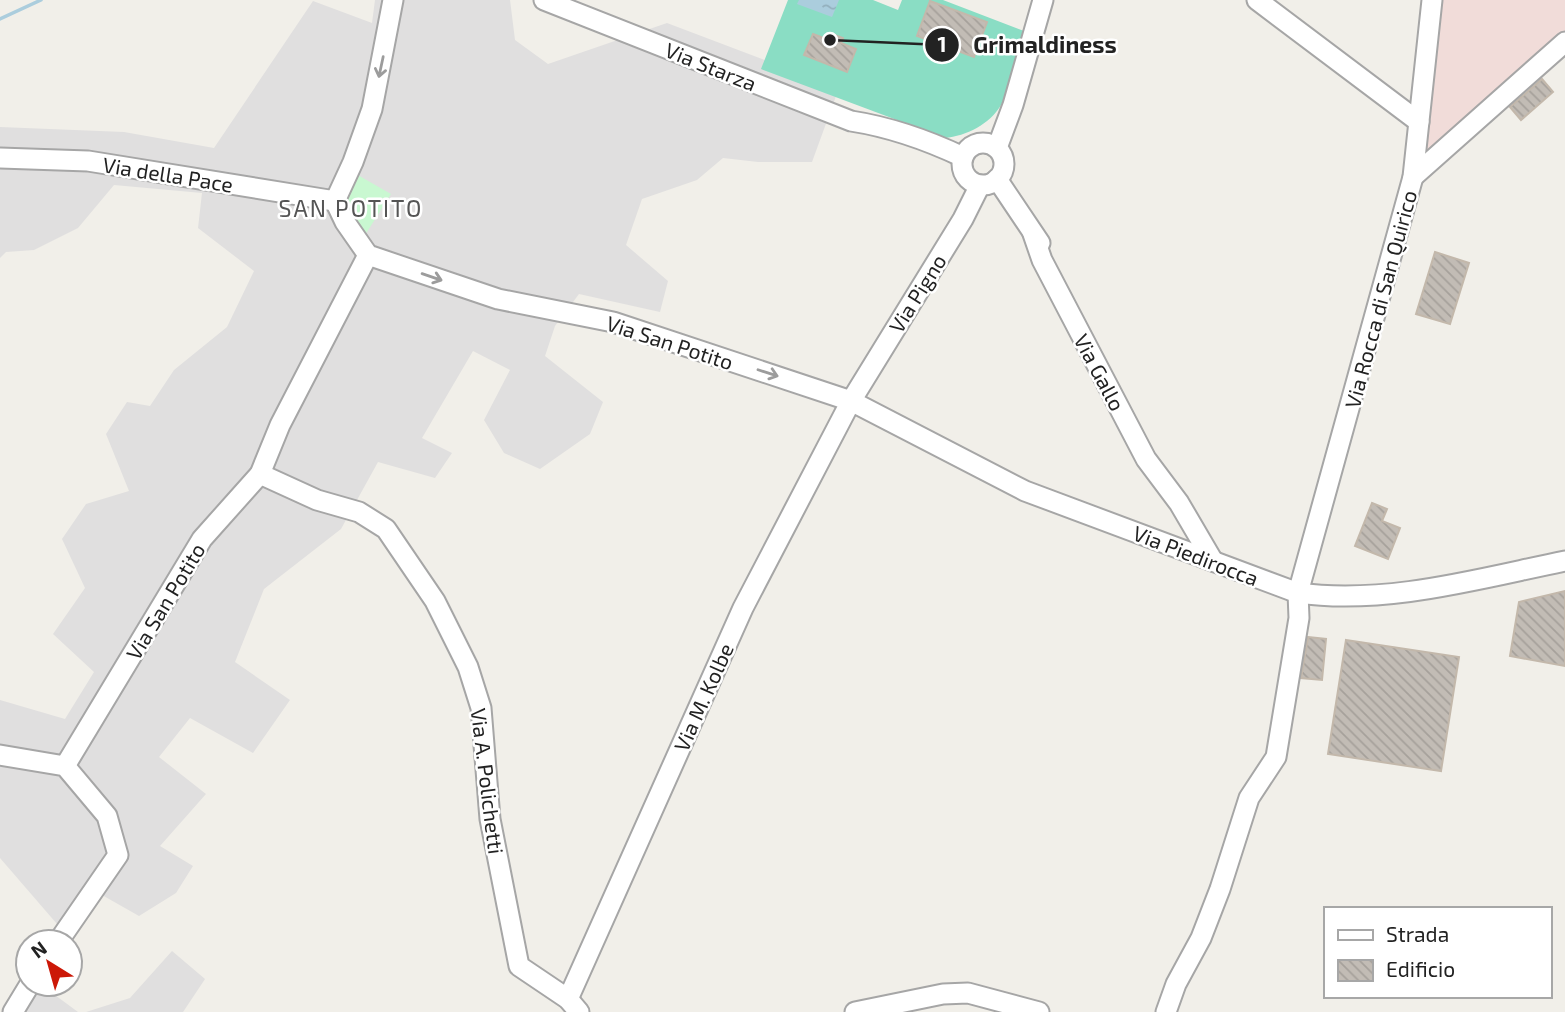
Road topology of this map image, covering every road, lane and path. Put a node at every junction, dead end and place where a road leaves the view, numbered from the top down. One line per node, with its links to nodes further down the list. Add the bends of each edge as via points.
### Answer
1 (393, 0): 15 (street, one-way to 15, via 372,109)
2 (544, 0): 9 (street, Via Starza, via 851,121)
3 (569, 0): 9 (street, Via Starza, via 858,111)
4 (1043, 0): 10 (street)
5 (1257, 0): 8 (street)
6 (1432, 0): 8 (street, Via Rocca di San Quirico)
7 (1565, 42): 13 (street)
8 (1419, 122): 13 (street, Via Rocca di San Quirico)
9 (880, 126): 11 (street, Via Starza)
10 (997, 148): 11 (street, via 974,145); 14 (street, via 1004,160 1002,172)
11 (963, 157): 14 (street, via 967,178)
12 (0, 158): 15 (street, Via della Pace, via 88,160)
13 (1413, 177): 21 (street, Via Rocca di San Quirico)
14 (988, 182): 17 (street, Via Pigno); 19 (street, Via Gallo, via 1016,205 1048,256)
15 (335, 201): 16 (street)
16 (368, 255): 17 (street, Via San Potito, one-way to 17, via 498,299 613,322); 18 (street, Via San Potito, via 280,425)
17 (851, 401): 19 (street, Via Piedirocca, via 1025,491); 25 (street, Via M. Kolbe, via 743,608)
18 (260, 474): 23 (street, Via San Potito, via 202,538); 25 (street, Via A. Polichetti, via 317,500 359,512 386,529 435,601 468,667 481,708 490,819 519,965)
19 (1213, 561): 21 (street, Via Piedirocca)
20 (1565, 561): 21 (street, Via Piedirocca, via 1400,592 1327,597)
21 (1298, 593): 28 (street, Via Rocca di San Quirico, via 1299,618 1276,757 1249,798 1206,926)
22 (0, 755): 23 (street)
23 (65, 766): 24 (street, via 107,816 118,855)
24 (68, 928)
25 (573, 1005)
26 (855, 1012): 27 (street, via 968,993)
27 (1039, 1012)
28 (1166, 1012)

